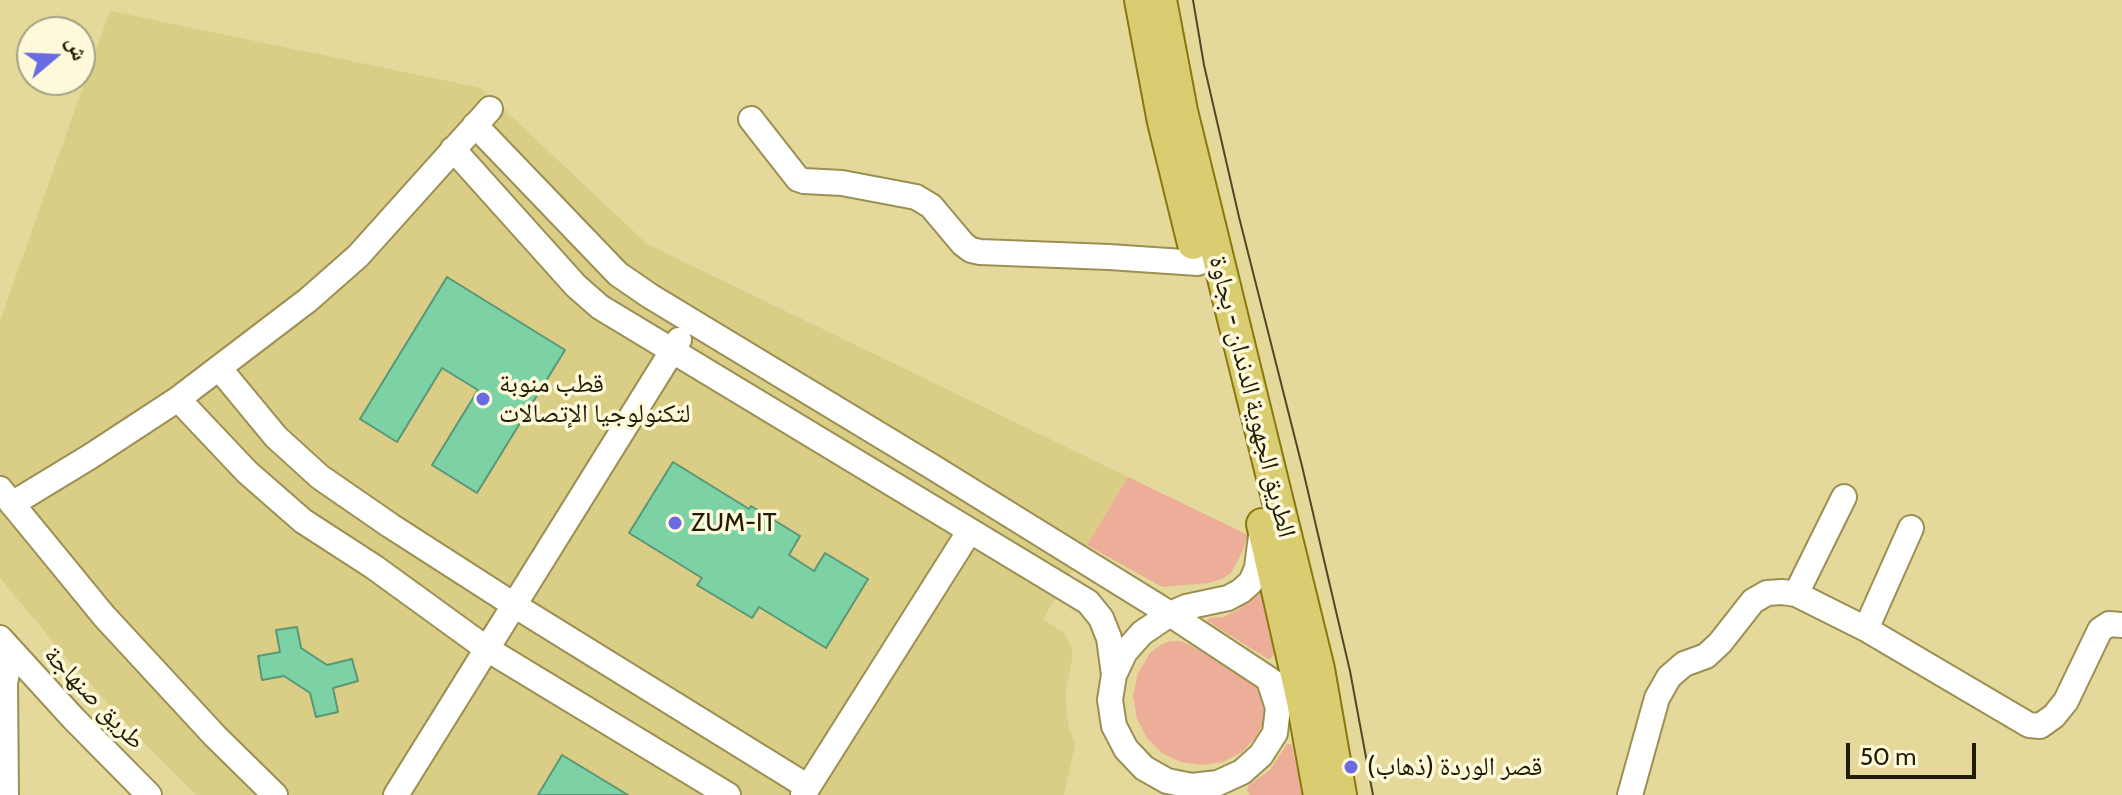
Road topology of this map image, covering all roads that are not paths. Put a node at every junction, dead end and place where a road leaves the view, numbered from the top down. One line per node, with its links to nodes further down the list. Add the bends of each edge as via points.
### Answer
1 (1140, 0): 5 (main road, الطريق الجهوية الدندان - بجاوة)
2 (1161, 0): 22 (main road, الطريق الجهوية الدندان - بجاوة, via 1182,111)
3 (751, 119): 5 (street, via 798,179 916,197 971,250)
4 (453, 149): 6 (street, via 483,117 618,274); 7 (street, via 576,286); 8 (street, via 358,256)
5 (1198, 263): 12 (main road, الطريق الجهوية الدندان - بجاوة)
6 (691, 321): 7 (street); 17 (street)
7 (672, 351): 14 (street); 16 (street)
8 (219, 368): 9 (street); 16 (street, via 276,437 320,477)
9 (178, 399): 10 (street, via 91,456); 21 (street, via 247,472 303,521)
10 (6, 496): 32 (street, via 104,616)
11 (1844, 497): 15 (street)
12 (1263, 525): 17 (street, via 1251,582 1228,598); 25 (main road, الطريق الجهوية الدندان - بجاوة)
13 (1911, 528): 19 (street)
14 (969, 532): 23 (street, via 1088,602 1109,638); 29 (street)
15 (1796, 594): 19 (street); 38 (street, via 1767,593 1753,601 1706,656 1669,677 1657,698)
16 (514, 605): 21 (street); 29 (street)
17 (1170, 614): 23 (street, via 1142,633); 24 (street)
18 (2122, 625): 19 (street, via 2100,630 2066,701 2040,726 2029,725)
19 (1866, 629)
20 (6, 645): 30 (street); 31 (street, طريق صنهاجة)
21 (487, 649): 33 (street); 34 (street)
22 (1319, 669): 25 (street); 27 (main road, الطريق الجهوية الدندان - بجاوة)
23 (1114, 675): 28 (street, via 1114,726 1126,749 1167,781)
24 (1269, 680): 25 (street); 26 (street, via 1278,708)
25 (1302, 701): 26 (street); 27 (street); 36 (main road, الطريق الجهوية الدندان - بجاوة)
26 (1275, 733): 28 (street, via 1242,772 1218,783)
27 (1333, 744): 37 (main road, الطريق الجهوية الدندان - بجاوة)
28 (1192, 786): 35 (street)
29 (805, 791)
30 (6, 795)
31 (149, 795)
32 (275, 795)
33 (396, 795)
34 (728, 795)
35 (1217, 795)
36 (1319, 795)
37 (1341, 795)
38 (1630, 795)

